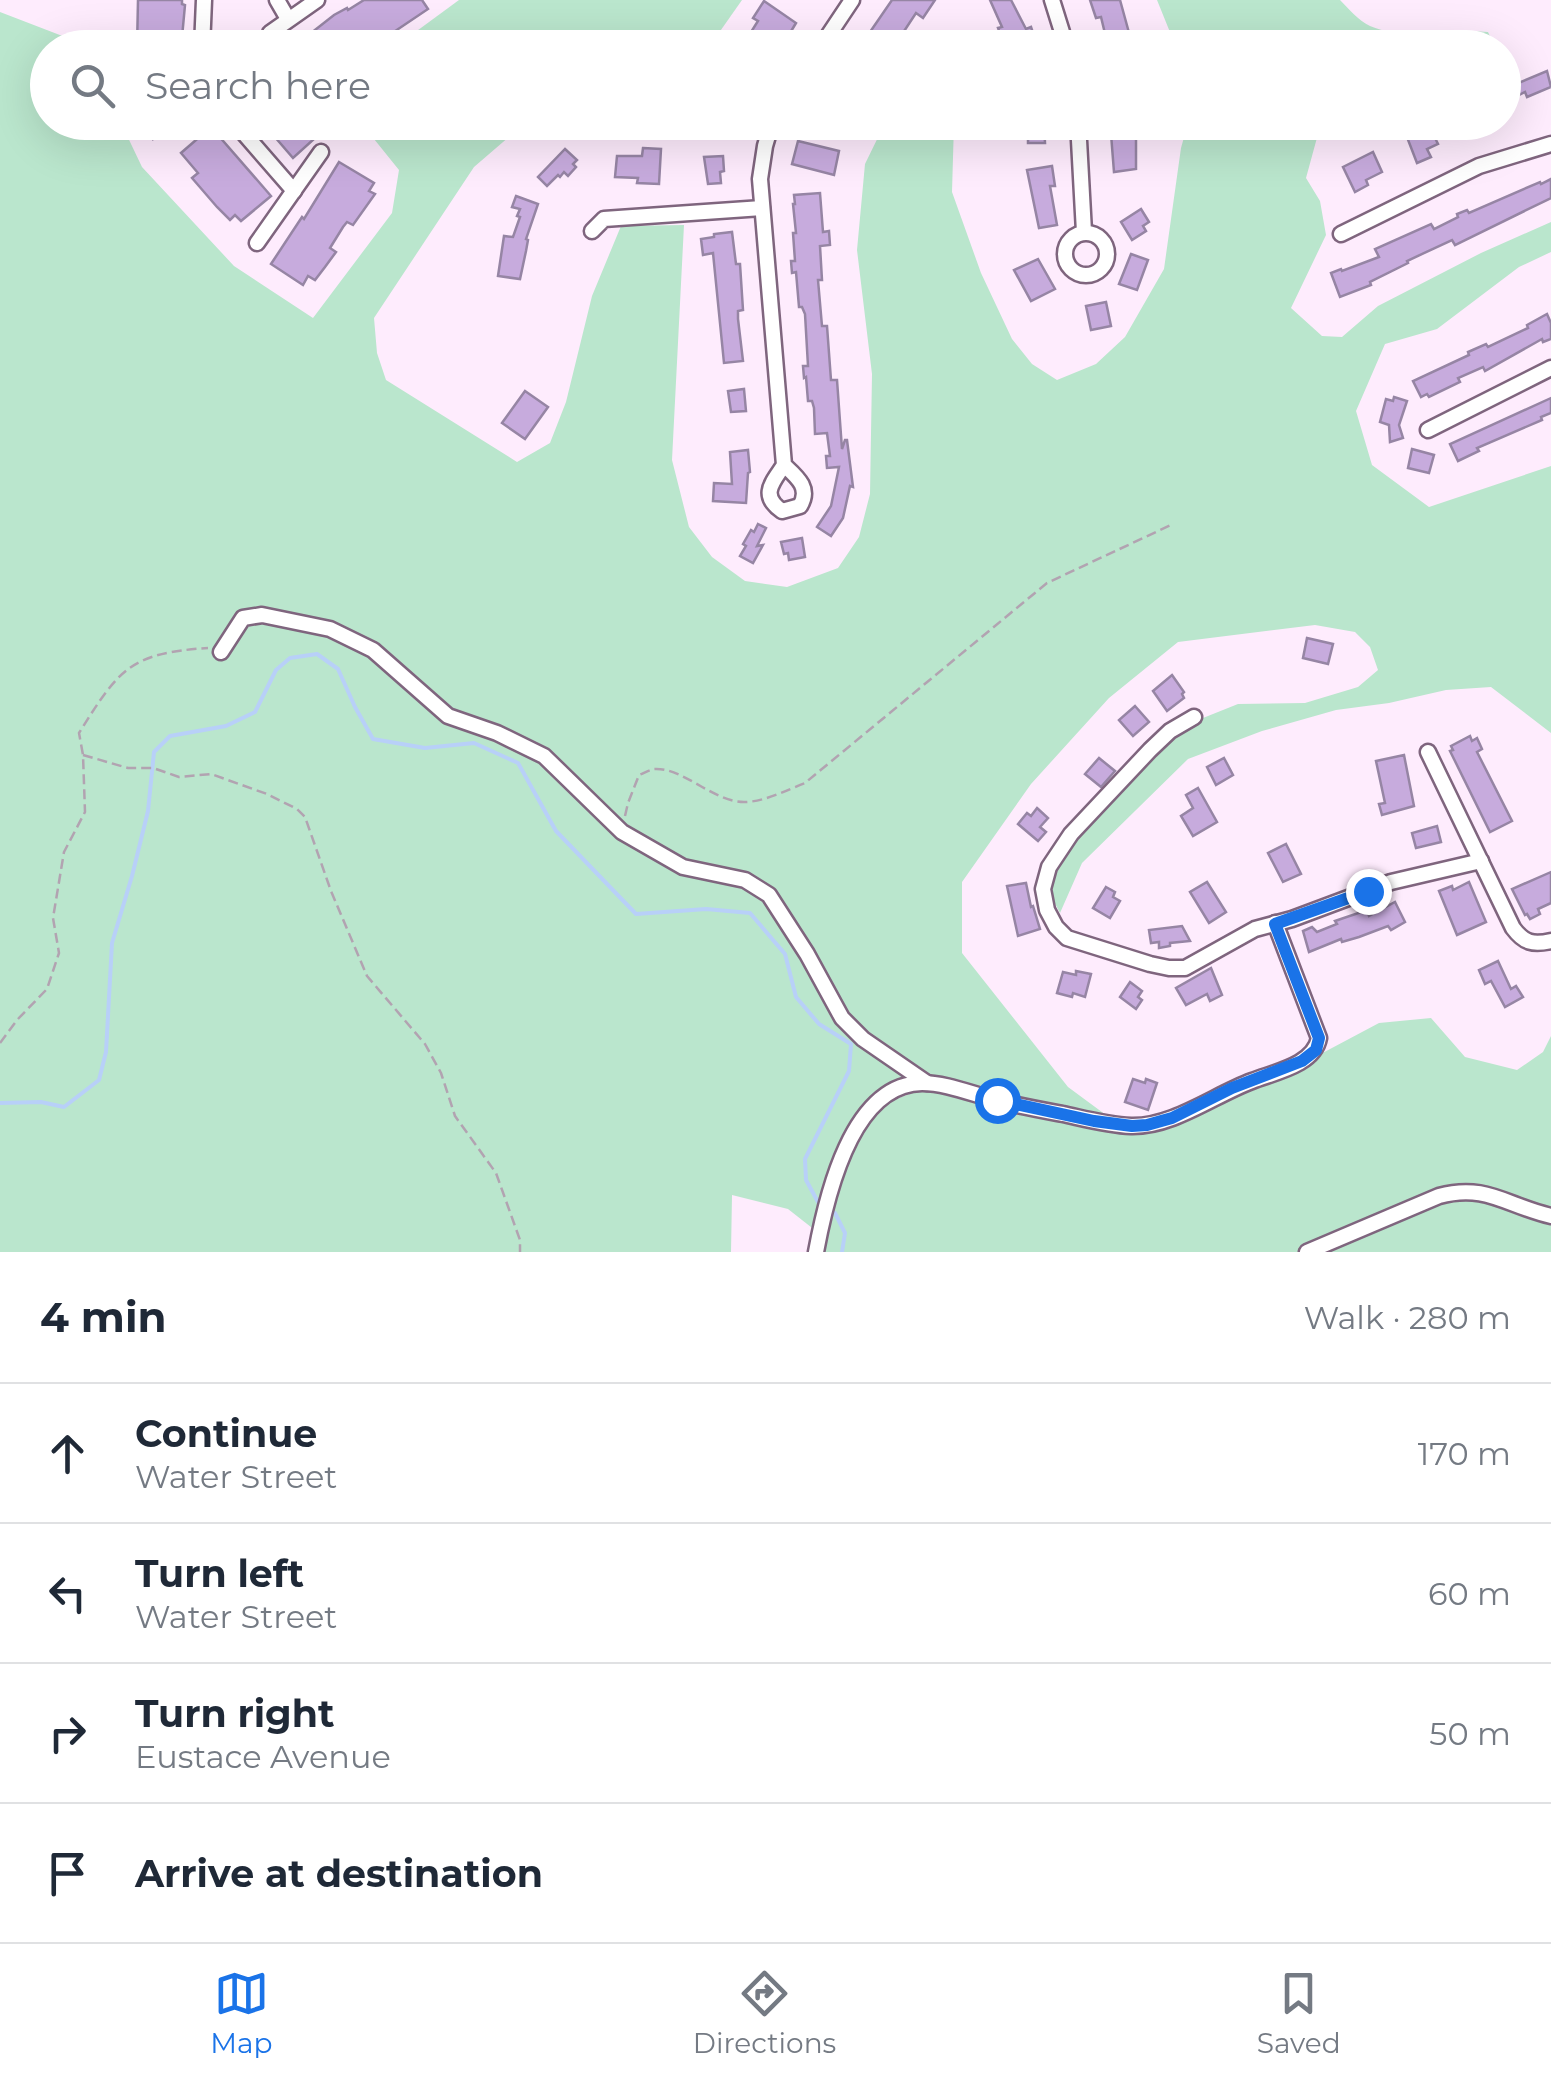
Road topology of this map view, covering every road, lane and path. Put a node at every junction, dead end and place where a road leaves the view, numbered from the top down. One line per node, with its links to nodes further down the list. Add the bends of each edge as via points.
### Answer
1 (204, 0): 7 (street)
2 (277, 0): 6 (street)
3 (317, 0): 6 (street)
4 (852, 0): 9 (street)
5 (1052, 0): 10 (street)
6 (288, 19): 8 (street)
7 (203, 30)
8 (274, 30)
9 (832, 30)
10 (1061, 30)
11 (250, 140): 16 (street)
12 (766, 140): 17 (street)
13 (1079, 140): 19 (street)
14 (1551, 144): 20 (street, via 1479,166)
15 (321, 152): 16 (street)
16 (294, 191): 21 (street)
17 (762, 208): 18 (street, via 604,219); 24 (street)
18 (592, 232)
19 (1084, 232)
20 (1341, 234)
21 (257, 243)
22 (1551, 368): 23 (street)
23 (1428, 430)
24 (784, 464)
25 (1173, 524): 30 (path, via 1047,583 805,783 743,802 656,769 639,775)
26 (221, 652): 29 (path, via 158,653 129,666 79,733); 30 (street, via 243,618 262,615 330,628 373,650 448,716 544,756)
27 (1194, 717): 32 (street, via 1156,744 1071,834 1045,877 1048,910 1067,938 1169,968 1191,965)
28 (1428, 752): 31 (street)
29 (83, 755): 34 (path, via 86,812 64,852 54,918 59,953 47,990); 37 (path, via 179,777 212,774 305,817 367,976 442,1073 455,1116 496,1173)
30 (622, 832): 35 (street, via 683,867 745,880 768,895 842,1018)
31 (1480, 861): 32 (street, via 1391,882); 33 (street, via 1521,938)
32 (1275, 924): 35 (street, via 1319,1038 1302,1061 1172,1118 1132,1126)
33 (1551, 942)
34 (0, 1043)
35 (927, 1083): 38 (street, via 908,1084 879,1100 852,1131)
36 (1551, 1216): 39 (street, via 1486,1192 1458,1191)
37 (520, 1252)
38 (816, 1252)
39 (1308, 1252)

